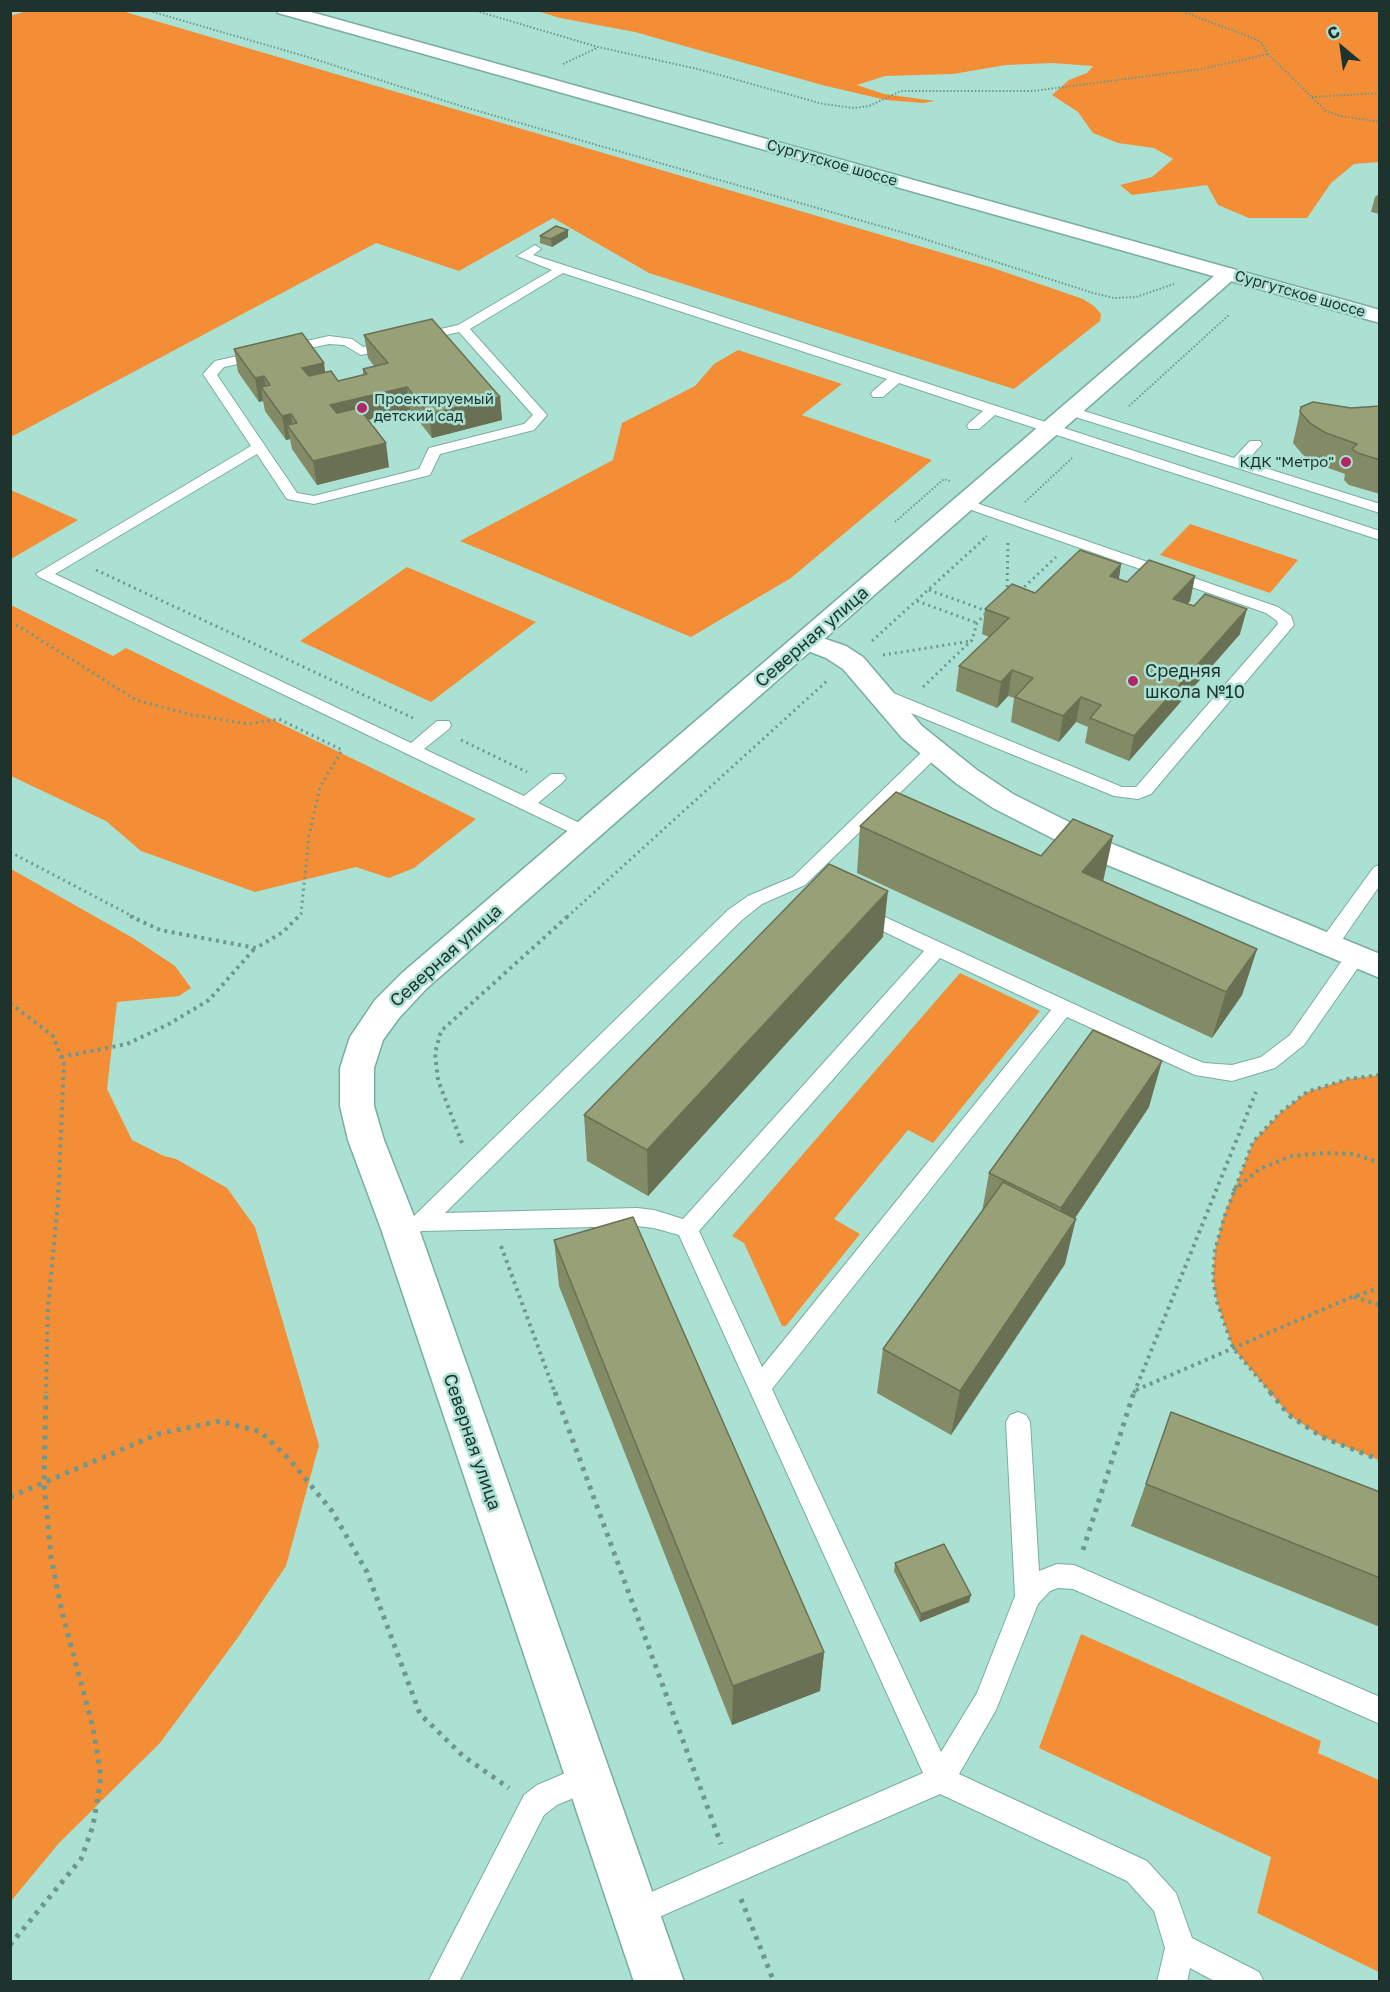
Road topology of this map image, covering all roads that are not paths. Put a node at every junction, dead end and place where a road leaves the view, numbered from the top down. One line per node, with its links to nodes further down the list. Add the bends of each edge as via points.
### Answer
1 (284, 10): 4 (street, Сургутское шоссе)
2 (535, 249): 3 (lane, via 523,256)
3 (562, 269): 6 (lane); 7 (lane)
4 (1228, 274): 5 (street, Сургутское шоссе); 10 (street, Северная улица)
5 (1380, 317)
6 (462, 328): 13 (lane, via 362,351 346,342 329,340 220,364 210,374); 13 (lane, via 540,415 529,427 434,451 425,472 314,500 292,496)
7 (897, 378): 8 (lane); 9 (lane)
8 (878, 394)
9 (993, 410): 10 (lane); 11 (lane)
10 (1060, 419): 14 (lane); 15 (street, Северная улица); 17 (lane)
11 (974, 426)
12 (1255, 444): 14 (lane)
13 (259, 447): 21 (lane, via 44,574)
14 (1236, 464): 16 (lane)
15 (965, 503): 18 (street, Северная улица); 19 (lane, via 1272,610 1286,619 1286,625 1145,790 1130,794)
16 (1380, 509)
17 (1380, 536)
18 (808, 641): 19 (street, via 850,661); 25 (street, Северная улица)
19 (891, 699): 22 (street, via 912,732)
20 (441, 728): 21 (lane)
21 (412, 750): 24 (lane)
22 (934, 750): 27 (lane); 30 (street, via 1003,801 1042,822 1104,852)
23 (554, 781): 24 (lane)
24 (526, 804): 25 (lane)
25 (586, 833): 34 (street, Северная улица, via 414,981 367,1037 357,1068 357,1106 366,1140)
26 (1380, 872): 30 (lane)
27 (798, 881): 28 (lane); 34 (lane, via 755,900 735,915 473,1171)
28 (820, 892)
29 (841, 902): 31 (lane)
30 (1328, 945): 32 (street)
31 (937, 949): 33 (lane); 35 (lane)
32 (1367, 962): 33 (lane, via 1297,1040 1268,1063 1232,1073 1202,1070)
33 (1063, 1008): 36 (lane)
34 (411, 1226): 35 (lane, via 637,1217); 40 (street, Северная улица)
35 (687, 1229): 36 (lane)
36 (759, 1388): 41 (lane)
37 (1018, 1422): 38 (lane)
38 (1028, 1596): 39 (lane, via 1041,1583 1057,1576 1074,1577); 41 (lane, via 987,1701)
39 (1380, 1711)
40 (587, 1778): 42 (street, Северная улица); 44 (lane, via 534,1805)
41 (940, 1780): 42 (lane); 43 (lane, via 1137,1871 1166,1903)
42 (634, 1914): 45 (street, Северная улица)
43 (1180, 1948): 46 (lane); 47 (lane)
44 (443, 1982)
45 (659, 1982)
46 (1172, 1982)
47 (1249, 1982)

